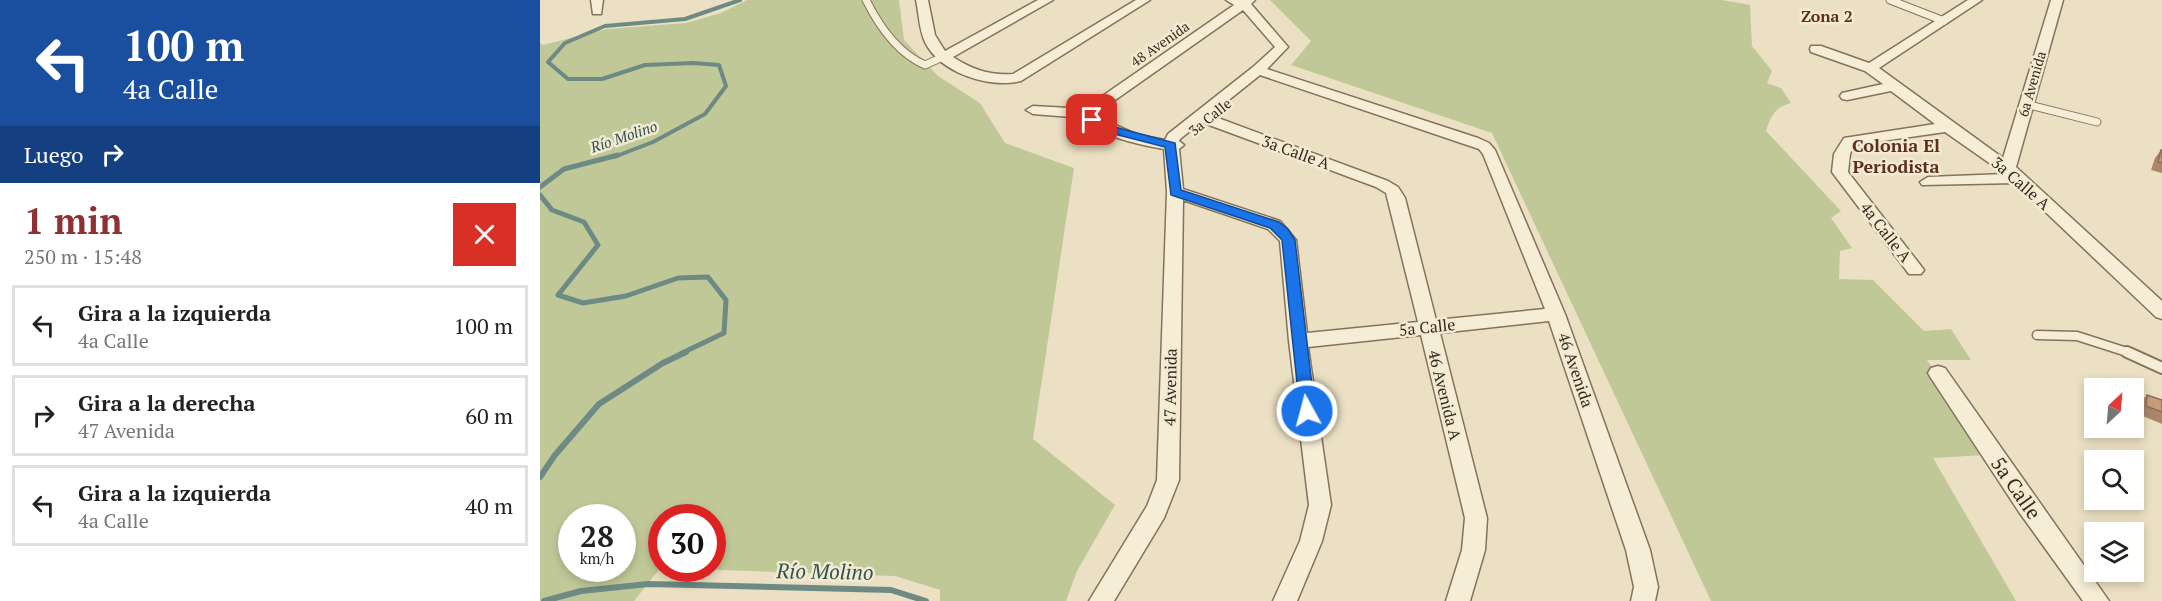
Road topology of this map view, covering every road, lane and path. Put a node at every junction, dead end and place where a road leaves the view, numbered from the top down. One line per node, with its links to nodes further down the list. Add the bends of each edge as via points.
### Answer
1 (866, 0): 11 (lane, via 888,36 913,59 925,65)
2 (922, 0): 11 (street, via 932,44)
3 (1047, 0): 11 (street)
4 (1144, 0): 11 (street, via 1016,78 994,79 961,67)
5 (1890, 0): 9 (lane)
6 (1976, 0): 9 (street)
7 (2057, 0): 16 (street, 6a Avenida)
8 (1244, 1): 13 (street, 3a Calle, via 1291,41 1292,46); 18 (street, 48 Avenida)
9 (1944, 21): 12 (street)
10 (1816, 49): 12 (street, 3a Calle A)
11 (945, 56)
12 (1870, 68): 14 (street, 3a Calle A)
13 (1262, 71): 19 (street, 3a Calle); 29 (street, 46 Avenida, via 1484,146)
14 (1895, 86): 15 (street); 21 (street, 3a Calle A)
15 (1847, 96)
16 (2026, 104): 20 (lane); 23 (street, 6a Avenida)
17 (1033, 110): 18 (street)
18 (1091, 114): 22 (street, via 1092,120 1107,129)
19 (1203, 118): 22 (street, 3a Calle); 25 (street, 3a Calle A)
20 (2097, 122)
21 (1948, 127): 23 (street, 3a Calle A); 27 (street, 4a Calle A, via 1849,141 1839,163 1840,172)
22 (1174, 148): 26 (street, 47 Avenida)
23 (2013, 173): 24 (street); 28 (street, 3a Calle A)
24 (1928, 183)
25 (1392, 190): 30 (street, 46 Avenida A)
26 (1175, 192): 32 (street, via 1274,225 1283,232 1288,240); 36 (street, 47 Avenida, via 1168,480 1156,511)
27 (1915, 270)
28 (2162, 312)
29 (1556, 314): 30 (street, 5a Calle); 35 (street, 46 Avenida, via 1638,550)
30 (1427, 327): 32 (street, 5a Calle); 38 (street, 46 Avenida A, via 1476,518 1473,556)
31 (2037, 335): 33 (lane, via 2066,334 2101,343)
32 (1298, 341): 37 (street, via 1320,505 1311,541)
33 (2162, 368)
34 (1938, 373): 39 (street, 5a Calle, via 2027,506)
35 (1649, 596)
36 (1101, 601)
37 (1285, 601)
38 (1458, 601)
39 (2097, 601)

